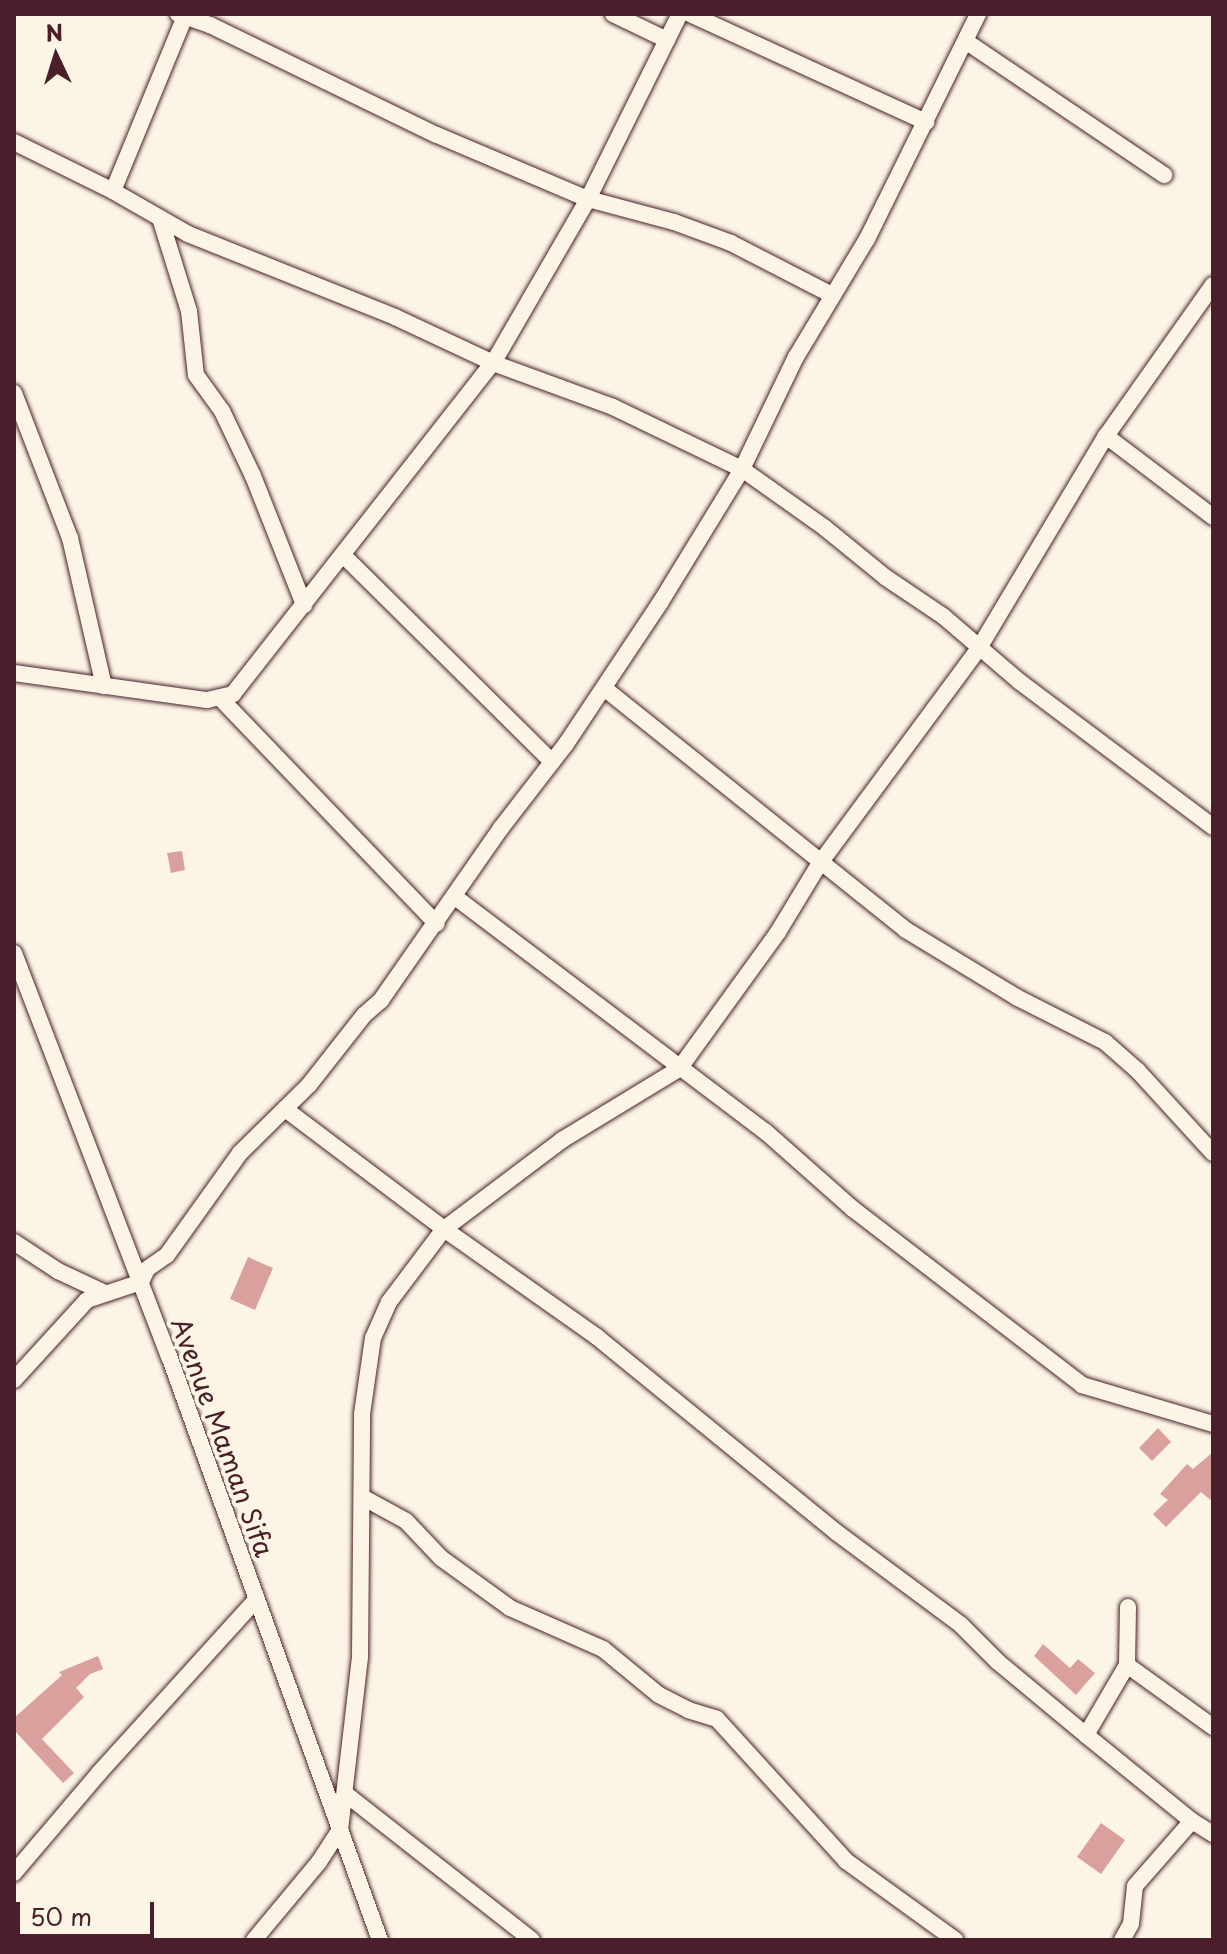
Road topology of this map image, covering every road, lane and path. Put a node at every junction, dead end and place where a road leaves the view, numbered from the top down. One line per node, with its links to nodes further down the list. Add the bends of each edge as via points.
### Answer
1 (613, 14): 6 (street)
2 (680, 14): 6 (street)
3 (690, 14): 8 (street)
4 (978, 14): 7 (street)
5 (183, 15): 11 (street); 12 (street, via 437,135)
6 (667, 40): 12 (street)
7 (967, 42): 8 (street); 10 (street)
8 (926, 122): 15 (street, via 867,239)
9 (14, 142): 11 (street)
10 (1164, 175)
11 (113, 191): 13 (street)
12 (588, 199): 15 (street, via 731,243); 16 (street)
13 (160, 218): 16 (street); 22 (street, via 189,311 196,375 222,411 253,476)
14 (1213, 285): 18 (street)
15 (832, 295): 19 (street)
16 (493, 363): 19 (street, via 613,407); 21 (street)
17 (14, 393): 25 (street, via 70,538)
18 (1106, 436): 20 (street); 23 (street)
19 (742, 469): 23 (street); 26 (street)
20 (1213, 517)
21 (343, 555): 22 (street); 28 (street)
22 (304, 605): 27 (street, via 233,694)
23 (979, 648): 29 (street); 30 (street)
24 (14, 673): 25 (street)
25 (104, 686): 27 (street)
26 (604, 688): 28 (street); 30 (street)
27 (222, 700): 32 (street)
28 (552, 762): 31 (street)
29 (1213, 827)
30 (820, 863): 34 (street, via 778,932); 36 (street, via 906,930 1016,997 1105,1042)
31 (455, 897): 32 (street); 34 (street)
32 (437, 924): 35 (street, via 381,1000)
33 (14, 953): 39 (street, Avenue Maman Sifa)
34 (679, 1069): 37 (street, via 552,1146); 42 (street, via 766,1132 853,1209 1082,1385)
35 (285, 1109): 37 (street); 39 (street, via 240,1153 167,1255 147,1269)
36 (1213, 1153)
37 (444, 1229): 43 (street, via 404,1278 373,1338 362,1414); 48 (street, via 665,1390 836,1532 961,1625)
38 (14, 1242): 40 (street)
39 (141, 1282): 40 (street); 44 (street, Avenue Maman Sifa)
40 (103, 1292): 41 (street, via 64,1322)
41 (14, 1380)
42 (1213, 1424)
43 (364, 1498): 49 (street, via 360,1657); 57 (street, via 406,1521 441,1558 510,1608 603,1649 659,1695 717,1719 846,1861)
44 (256, 1600): 51 (street, Avenue Maman Sifa); 53 (street)
45 (1128, 1607): 46 (street)
46 (1127, 1665): 47 (street); 48 (street)
47 (1213, 1727)
48 (1086, 1735): 50 (street)
49 (347, 1795): 51 (street); 56 (street)
50 (1192, 1821): 52 (street); 58 (street, via 1135,1886 1131,1924)
51 (340, 1830): 54 (street); 55 (street, Avenue Maman Sifa)
52 (1213, 1834)
53 (14, 1873)
54 (254, 1940)
55 (380, 1940)
56 (532, 1940)
57 (955, 1940)
58 (1122, 1940)

